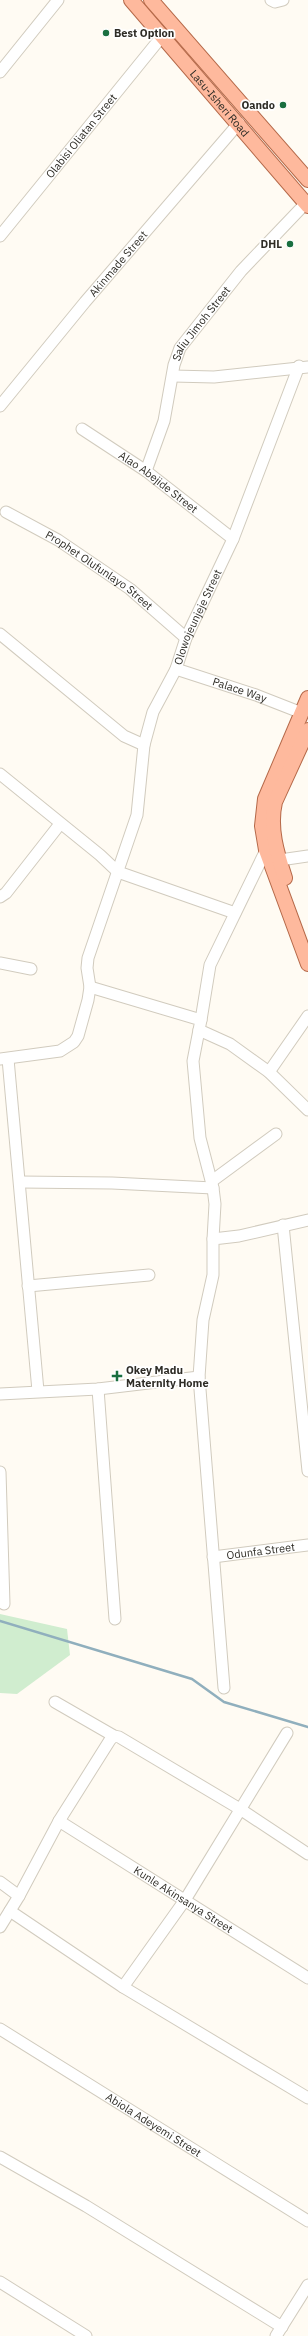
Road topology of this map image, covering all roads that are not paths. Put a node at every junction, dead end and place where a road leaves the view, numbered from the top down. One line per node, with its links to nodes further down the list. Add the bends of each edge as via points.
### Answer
1 (58, 0): 7 (street)
2 (131, 0): 6 (main road, Lasu-Isheri Road)
3 (151, 0): 9 (main road, Lasu-Isheri Road)
4 (271, 0): 5 (street)
5 (283, 0)
6 (163, 35): 8 (main road, Lasu-Isheri Road); 11 (street, Olabisi Oliatan Street)
7 (0, 72)
8 (239, 123): 10 (main road, Lasu-Isheri Road); 14 (street, Akinmade Street, via 85,302)
9 (308, 180)
10 (307, 204): 13 (street, Saliu Jimoh Street, via 241,271 198,324 180,348)
11 (0, 236)
12 (304, 366): 13 (street, via 214,377); 18 (street, Olowojeunjeje Street)
13 (173, 376): 16 (street, Saliu Jimoh Street, via 164,421)
14 (0, 406)
15 (82, 429): 16 (street, Alao Abejide Street)
16 (146, 471): 18 (street, Alao Abejide Street)
17 (6, 512): 20 (street, Prophet Olufunlayo Street, via 58,540 124,585)
18 (233, 539): 20 (street, Olowojeunjeje Street)
19 (0, 634): 25 (street, via 124,736)
20 (186, 638): 21 (street, Olowojeunjeje Street)
21 (176, 669): 23 (street, Palace Way, via 256,694); 25 (street, Olowojeunjeje Street, via 153,712)
22 (308, 698): 23 (main road)
23 (302, 713): 28 (main road, via 266,799 262,826)
24 (308, 730): 30 (main road, via 275,802 272,826)
25 (144, 745): 31 (street, Olowojeunjeje Street, via 137,815)
26 (0, 774): 27 (street)
27 (60, 824): 31 (street); 32 (street)
28 (266, 850): 33 (street); 36 (main road)
29 (308, 856): 30 (street)
30 (280, 860): 34 (main road)
31 (118, 872): 33 (street); 38 (street, Olowojeunjeje Street, via 88,958)
32 (0, 897)
33 (235, 914): 40 (street, via 210,965)
34 (308, 944)
35 (0, 963): 37 (street)
36 (308, 964)
37 (30, 969)
38 (90, 987): 40 (street); 41 (street, via 82,1022 74,1042 60,1051)
39 (308, 1016): 42 (street)
40 (200, 1025): 42 (street); 46 (street, via 193,1061 200,1138)
41 (4, 1059): 45 (street)
42 (269, 1072): 43 (street)
43 (308, 1110)
44 (276, 1134): 46 (street)
45 (20, 1182): 46 (street); 51 (street)
46 (212, 1184): 49 (street, via 215,1204)
47 (308, 1220): 48 (street)
48 (283, 1225): 49 (street, via 239,1236); 56 (street)
49 (213, 1239): 52 (street, via 213,1275 203,1320)
50 (149, 1275): 51 (street)
51 (28, 1286): 54 (street)
52 (199, 1377): 53 (street); 59 (street)
53 (98, 1389): 54 (street); 61 (street)
54 (38, 1391): 55 (street)
55 (0, 1394)
56 (308, 1471)
57 (0, 1472): 60 (street)
58 (308, 1545): 59 (street, Odunfa Street)
59 (213, 1557): 62 (street)
60 (4, 1604)
61 (115, 1619)
62 (224, 1688)
63 (55, 1702): 65 (street)
64 (287, 1733): 66 (street)
65 (114, 1736): 66 (street); 67 (street)
66 (240, 1809): 68 (street); 71 (street)
67 (59, 1821): 70 (street); 71 (street, Kunle Akinsanya Street)
68 (308, 1854)
69 (0, 1882): 70 (street)
70 (19, 1896): 72 (street)
71 (185, 1900): 74 (street, Kunle Akinsanya Street); 75 (street)
72 (10, 1911): 73 (street); 75 (street)
73 (0, 1927)
74 (308, 1978)
75 (123, 1987): 77 (street)
76 (0, 2029): 79 (street, Abiola Adeyemi Street)
77 (308, 2098)
78 (0, 2157): 82 (street, via 86,2206)
79 (308, 2220)
80 (0, 2282): 83 (street)
81 (308, 2285): 82 (street)
82 (279, 2332)
83 (86, 2336)

